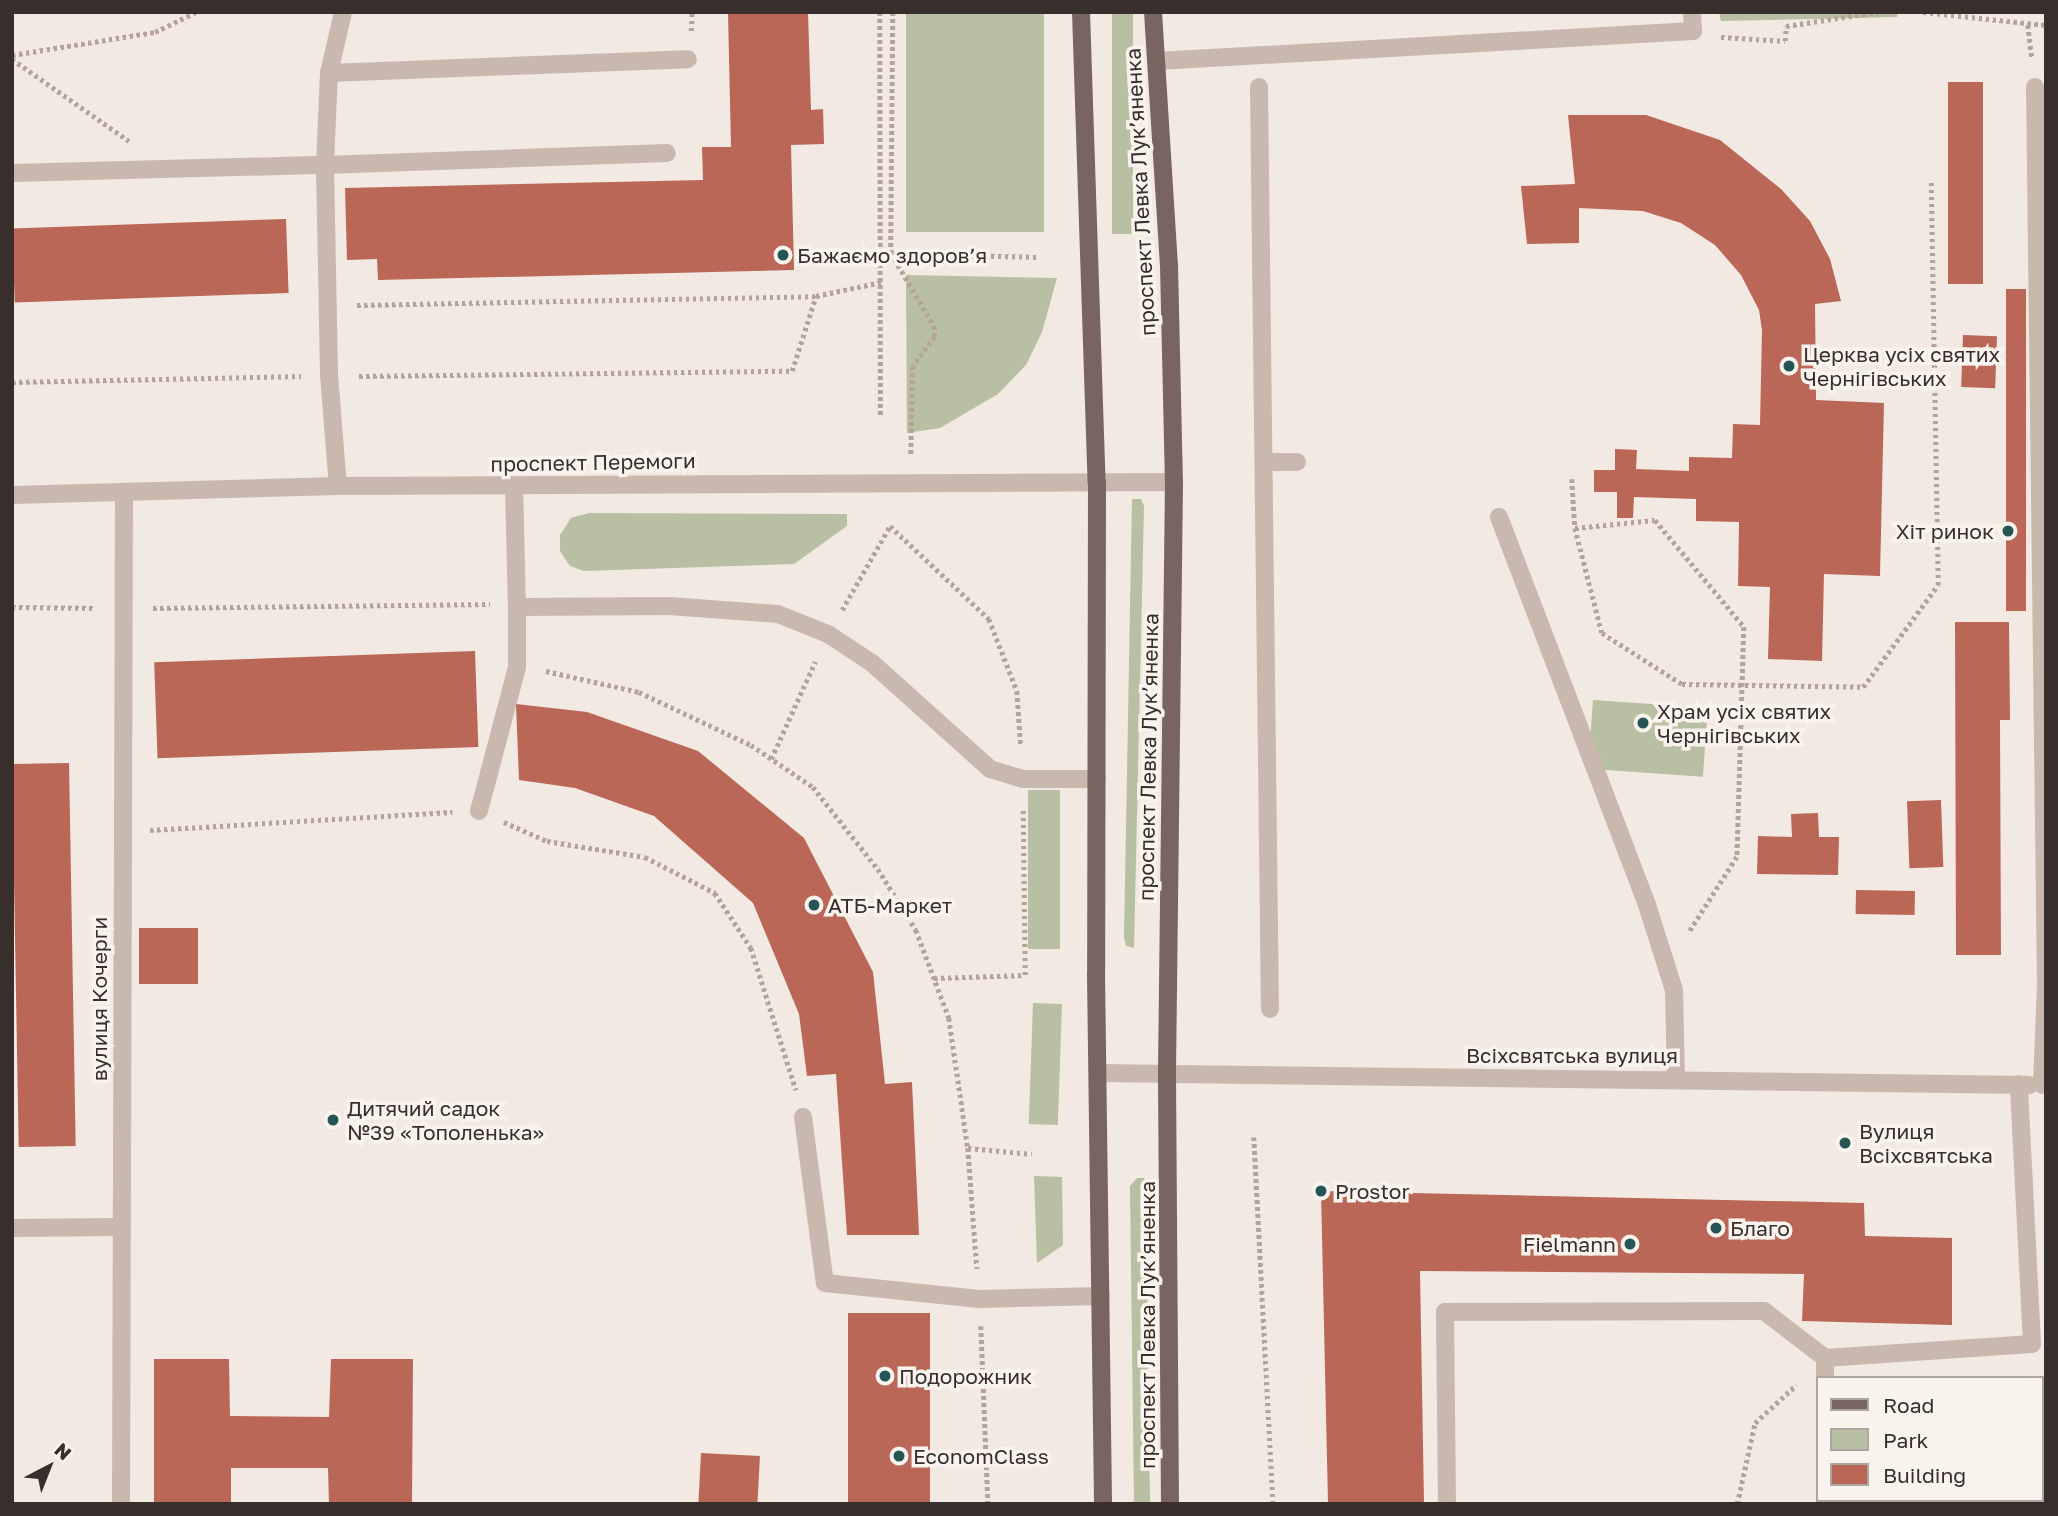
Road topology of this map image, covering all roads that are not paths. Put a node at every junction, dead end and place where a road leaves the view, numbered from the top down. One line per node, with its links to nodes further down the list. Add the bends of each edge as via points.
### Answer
1 (343, 12): 7 (street)
2 (1081, 12): 17 (main road)
3 (1153, 12): 6 (main road, проспект Левка Лукʼяненка)
4 (1692, 12): 6 (street, via 1693,31)
5 (688, 60): 7 (street)
6 (1157, 61): 16 (main road, проспект Левка Лукʼяненка, via 1169,265)
7 (328, 73): 11 (street)
8 (1259, 87): 14 (street)
9 (2035, 87): 13 (street)
10 (667, 153): 11 (street)
11 (325, 165): 12 (street); 18 (street, via 329,375)
12 (12, 173)
13 (2042, 378): 31 (street)
14 (1264, 462): 15 (street); 26 (street)
15 (1297, 462)
16 (1174, 482): 17 (street, проспект Перемоги); 28 (main road, проспект Левка Лукʼяненка)
17 (1097, 483): 19 (street, проспект Перемоги); 24 (main road)
18 (338, 486): 19 (street, проспект Перемоги); 20 (street, проспект Перемоги)
19 (514, 487): 23 (street)
20 (124, 494): 21 (street, проспект Перемоги); 33 (street, вулиця Кочерги)
21 (12, 495)
22 (1499, 517): 29 (street, via 1667,967 1674,990)
23 (517, 607): 24 (street, via 669,606 778,614 828,635 872,663 990,769 1023,779); 25 (street, via 517,667)
24 (1097, 779): 27 (main road)
25 (479, 811)
26 (1270, 1009)
27 (1098, 1073): 28 (street, Всіхсвятська вулиця); 35 (main road)
28 (1167, 1076): 29 (street, Всіхсвятська вулиця); 40 (main road, проспект Левка Лукʼяненка)
29 (1676, 1077): 30 (street, Всіхсвятська вулиця)
30 (2019, 1084): 31 (street, Всіхсвятська вулиця); 36 (street, via 2032,1344)
31 (2044, 1085)
32 (803, 1117): 35 (street, via 825,1283 979,1299)
33 (121, 1227): 34 (street); 38 (street, вулиця Кочерги)
34 (12, 1228)
35 (1101, 1297): 39 (main road)
36 (1825, 1358): 37 (street); 41 (street, via 1764,1311 1445,1312)
37 (1825, 1376)
38 (121, 1504)
39 (1103, 1504)
40 (1170, 1504)
41 (1447, 1504)

